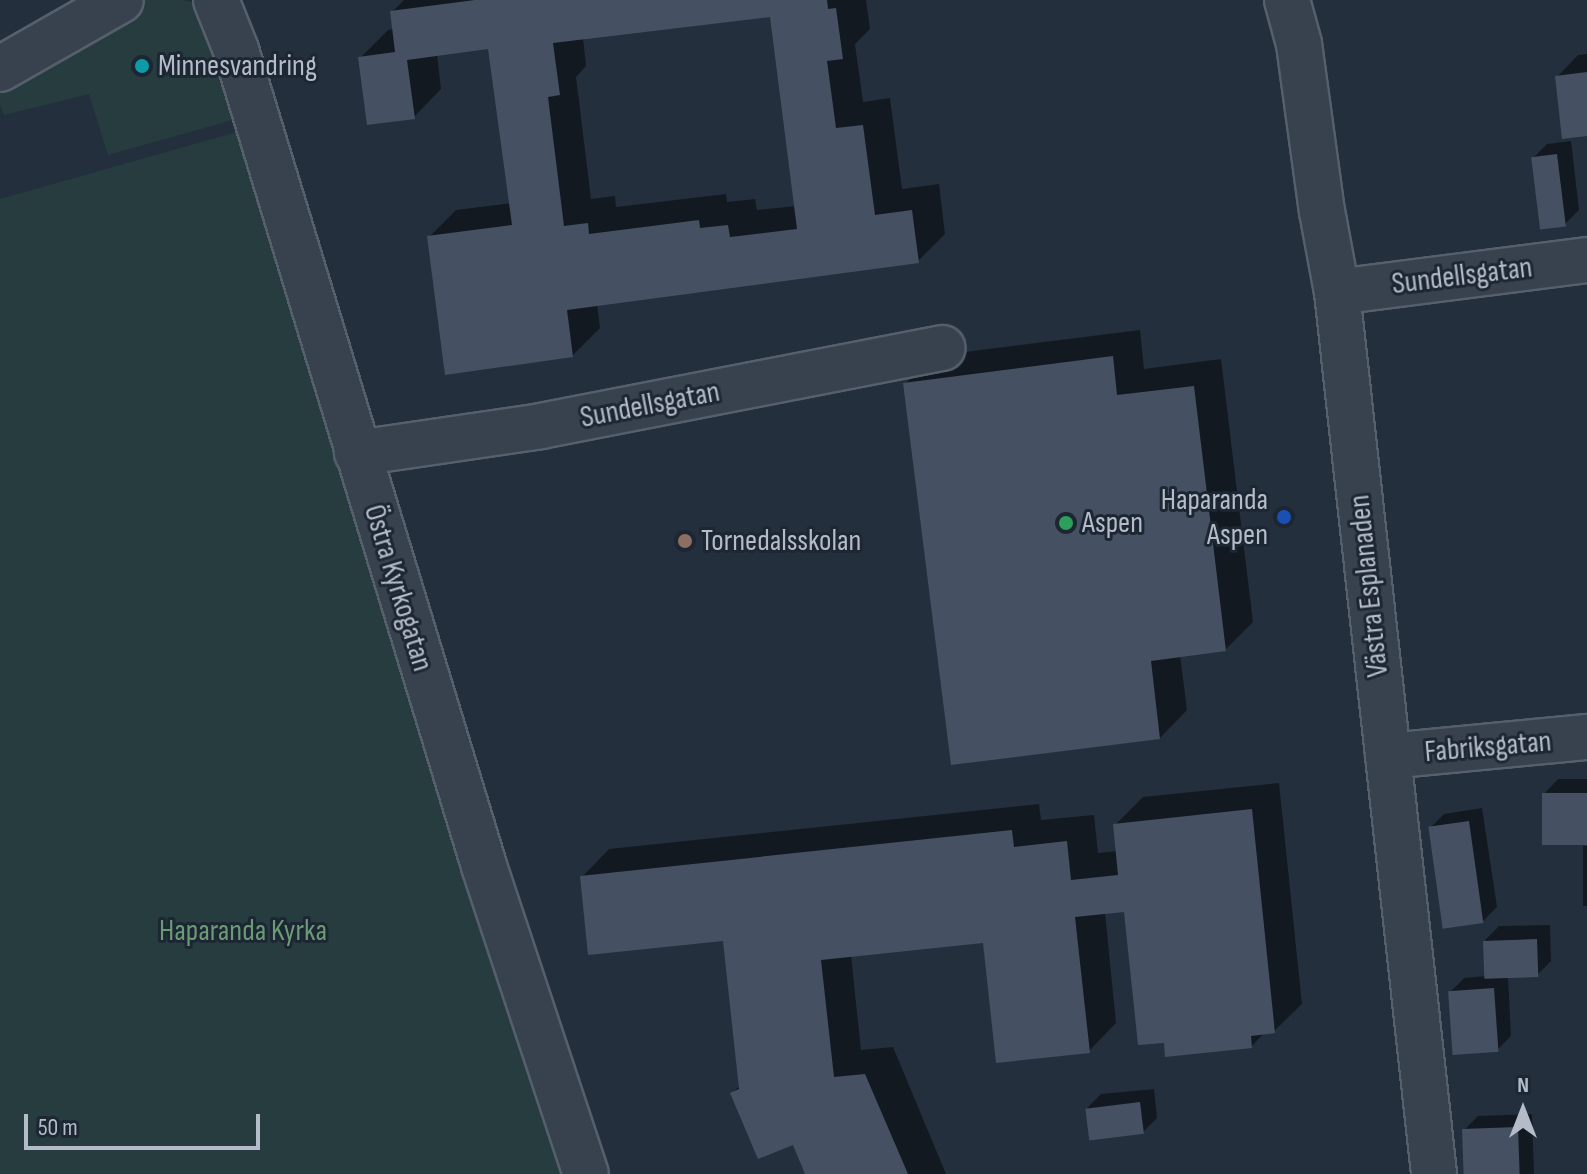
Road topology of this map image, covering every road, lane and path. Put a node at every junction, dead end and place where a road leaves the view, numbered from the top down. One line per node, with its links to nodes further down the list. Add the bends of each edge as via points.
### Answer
1 (121, 0): 4 (street)
2 (216, 0): 8 (street, Östra Kyrkogatan, via 236,50)
3 (1287, 0): 6 (street, Västra Esplanaden, via 1304,73)
4 (0, 69)
5 (1587, 260): 6 (street, Sundellsgatan)
6 (1337, 292): 10 (street, Västra Esplanaden)
7 (942, 348): 8 (street, Sundellsgatan, via 541,426)
8 (357, 453): 11 (street, Östra Kyrkogatan)
9 (1587, 737): 10 (street, Fabriksgatan)
10 (1388, 756): 12 (street, Västra Esplanaden)
11 (586, 1174)
12 (1434, 1174)

